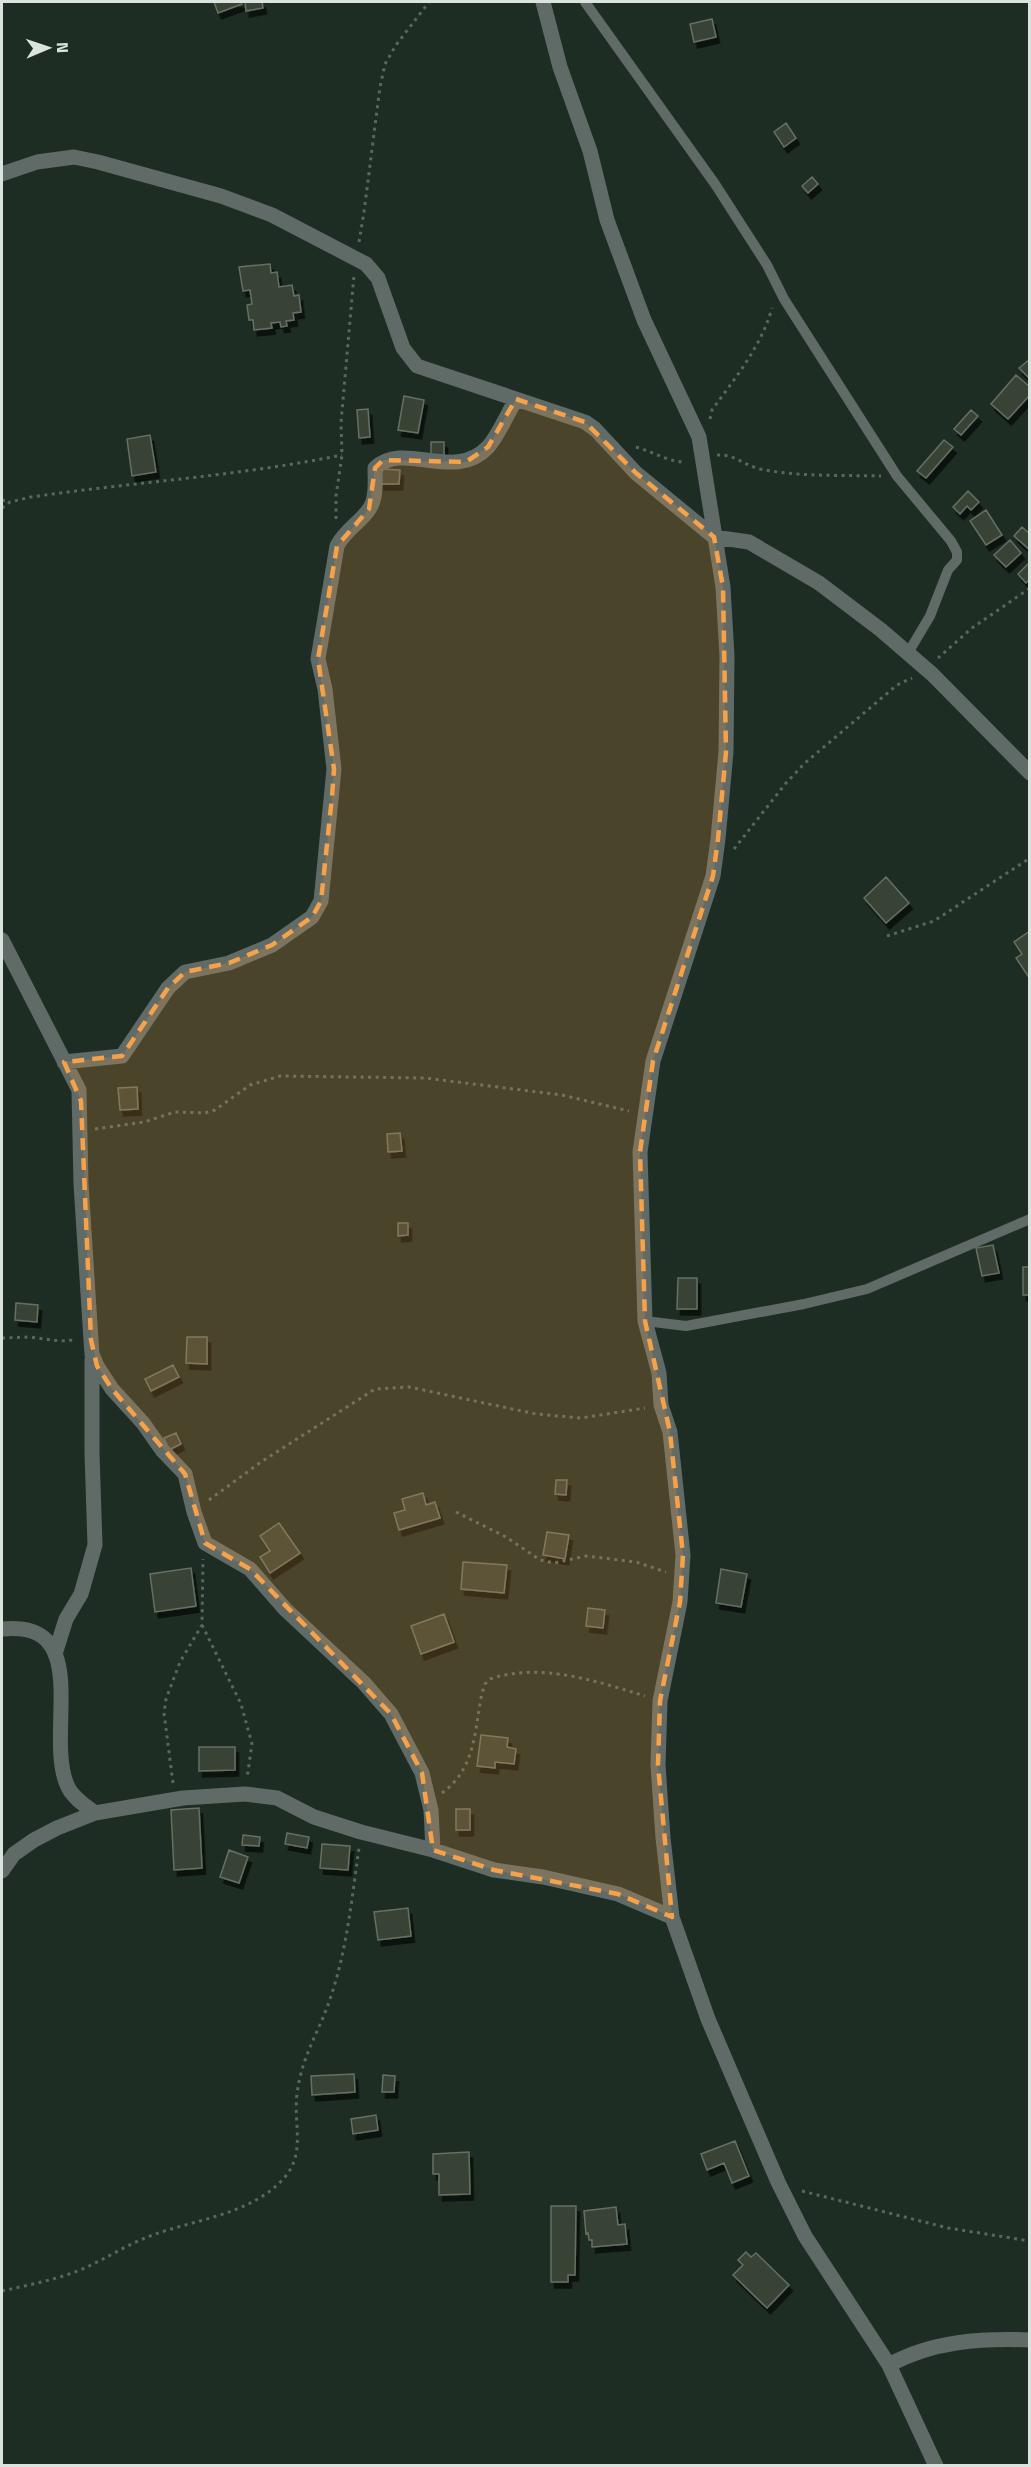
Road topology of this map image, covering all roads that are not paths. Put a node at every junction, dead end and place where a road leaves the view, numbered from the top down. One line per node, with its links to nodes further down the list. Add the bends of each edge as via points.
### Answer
1 (543, 2): 5 (street, via 607,220 644,320 699,437)
2 (585, 2): 6 (lane, via 715,184 897,476 957,552 957,560 948,570 930,616)
3 (2, 174): 4 (street, via 37,162 74,157 272,215 366,264 378,278 403,348 417,366)
4 (516, 399): 5 (street, via 585,422 636,473); 9 (street, via 488,447 466,462 383,460 375,468 374,498 369,509 341,538 318,659 334,768 321,901 312,917 272,945 229,963 185,972 168,988 122,1056)
5 (714, 537): 6 (street, via 749,542 819,583); 11 (street, via 723,587 727,656 726,752 713,876 652,1061 640,1152)
6 (908, 653): 7 (street)
7 (1029, 772)
8 (2, 940): 9 (street)
9 (64, 1062): 12 (street, via 79,1090)
10 (1029, 1219): 11 (lane, via 867,1289 686,1326)
11 (645, 1321): 18 (street, via 670,1432 683,1555 680,1602 660,1701 659,1776)
12 (92, 1347): 14 (street, via 95,1545 81,1594 66,1618); 16 (street, via 97,1366 112,1389 185,1474 205,1543 250,1569 391,1714 422,1773 431,1810)
13 (2, 1629): 14 (street, via 21,1627 39,1632)
14 (56, 1654): 15 (street, via 62,1762 68,1787)
15 (95, 1813): 16 (street, via 183,1798 245,1794 277,1798 314,1816); 17 (street, via 34,1840 14,1854)
16 (433, 1850): 18 (street, via 494,1870 618,1894)
17 (2, 1871)
18 (672, 1917): 20 (street, via 708,2019 778,2182 805,2236)
19 (1029, 2340): 20 (street, via 941,2346)
20 (890, 2365): 21 (street)
21 (936, 2466)

